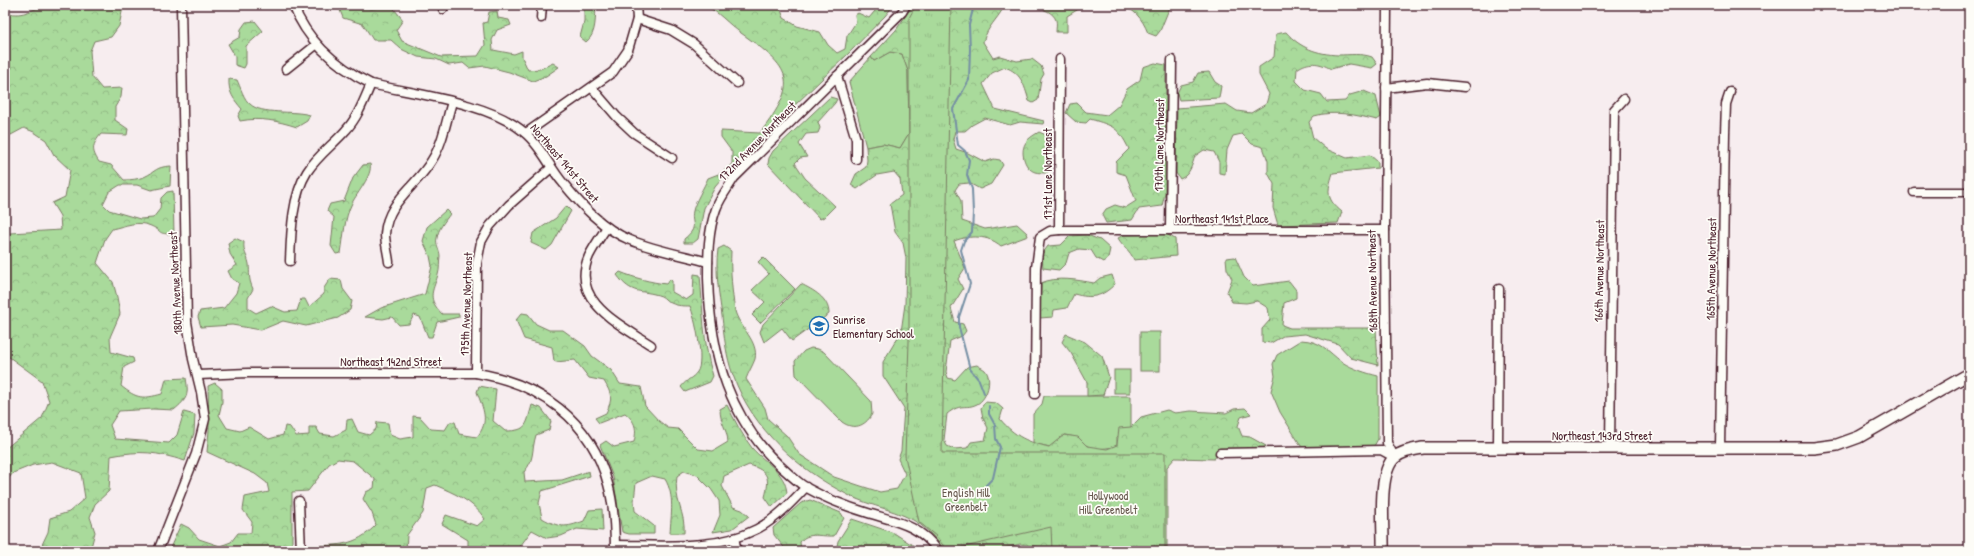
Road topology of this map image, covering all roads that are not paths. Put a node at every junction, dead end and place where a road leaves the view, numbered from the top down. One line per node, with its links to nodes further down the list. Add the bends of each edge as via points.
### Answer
1 (181, 5): 39 (street, 180th Avenue Northeast, via 187,315)
2 (293, 5): 9 (street)
3 (542, 5): 7 (street)
4 (636, 5): 8 (street)
5 (906, 5): 13 (street, 172nd Avenue Northeast, via 902,12)
6 (1387, 5): 18 (street, 168th Avenue Northeast)
7 (541, 18)
8 (636, 19): 14 (street, via 671,30 694,44); 17 (street, via 628,50 620,63 613,72)
9 (316, 45): 12 (street); 15 (street, Northeast 141st Street, via 343,67)
10 (1060, 59): 29 (street, 171st Lane Northeast)
11 (1172, 60): 30 (street, 170th Lane Northeast)
12 (286, 69)
13 (837, 76): 24 (street, via 856,139); 34 (street, 172nd Avenue Northeast, via 734,178 716,210 709,236)
14 (737, 83)
15 (371, 84): 21 (street, Northeast 141st Street); 32 (street, via 347,129 307,172 296,200)
16 (1465, 87): 18 (street, via 1428,83)
17 (592, 88): 22 (street); 23 (street, via 634,133)
18 (1386, 88): 31 (street, 168th Avenue Northeast)
19 (1730, 92): 43 (street, 165th Avenue Northeast, via 1726,104 1725,133)
20 (1624, 99): 41 (street, 166th Avenue Northeast, via 1614,110)
21 (452, 102): 22 (street, Northeast 141st Street, via 486,110 504,118); 33 (street, via 432,162 391,211 385,236)
22 (526, 133): 25 (street, Northeast 141st Street)
23 (672, 158)
24 (856, 159)
25 (551, 168): 28 (street, Northeast 141st Street, via 576,198); 37 (street, 175th Avenue Northeast, via 509,205 490,226 481,242 477,263)
26 (1914, 192): 27 (street)
27 (1969, 192)
28 (607, 227): 34 (street, Northeast 141st Street, via 629,240); 36 (street, via 589,256 585,270 591,298 601,311)
29 (1059, 230): 30 (street, Northeast 141st Place); 40 (street, 171st Lane Northeast, via 1050,231 1040,237 1038,242)
30 (1170, 230): 31 (street, Northeast 141st Place)
31 (1385, 230): 45 (street, 168th Avenue Northeast, via 1387,443)
32 (290, 261)
33 (389, 262)
34 (708, 262): 46 (street, 172nd Avenue Northeast, via 711,319 717,357 736,408 752,436 772,459)
35 (1499, 289): 42 (street)
36 (651, 345)
37 (476, 373): 39 (street, Northeast 142nd Street); 49 (street, Northeast 142nd Street, via 525,386 556,405 585,434 604,473 611,501)
38 (1969, 374): 43 (street, Northeast 143rd Street, via 1859,437 1837,445 1814,448)
39 (198, 375): 50 (street, 180th Avenue Northeast, via 204,418 201,439)
40 (1035, 394)
41 (1610, 447): 42 (street, Northeast 143rd Street); 43 (street, Northeast 143rd Street)
42 (1498, 448): 45 (street, Northeast 143rd Street, via 1423,448 1405,451)
43 (1720, 448)
44 (1220, 453): 45 (street, via 1381,450)
45 (1395, 458): 54 (street, via 1388,466 1384,482)
46 (806, 488): 48 (street, via 772,520); 53 (street, 172nd Avenue Northeast, via 866,513 911,526)
47 (300, 502): 51 (street)
48 (734, 538): 49 (street, via 716,543); 52 (street)
49 (615, 548)
50 (158, 551)
51 (301, 551)
52 (737, 551)
53 (938, 551)
54 (1383, 551)

